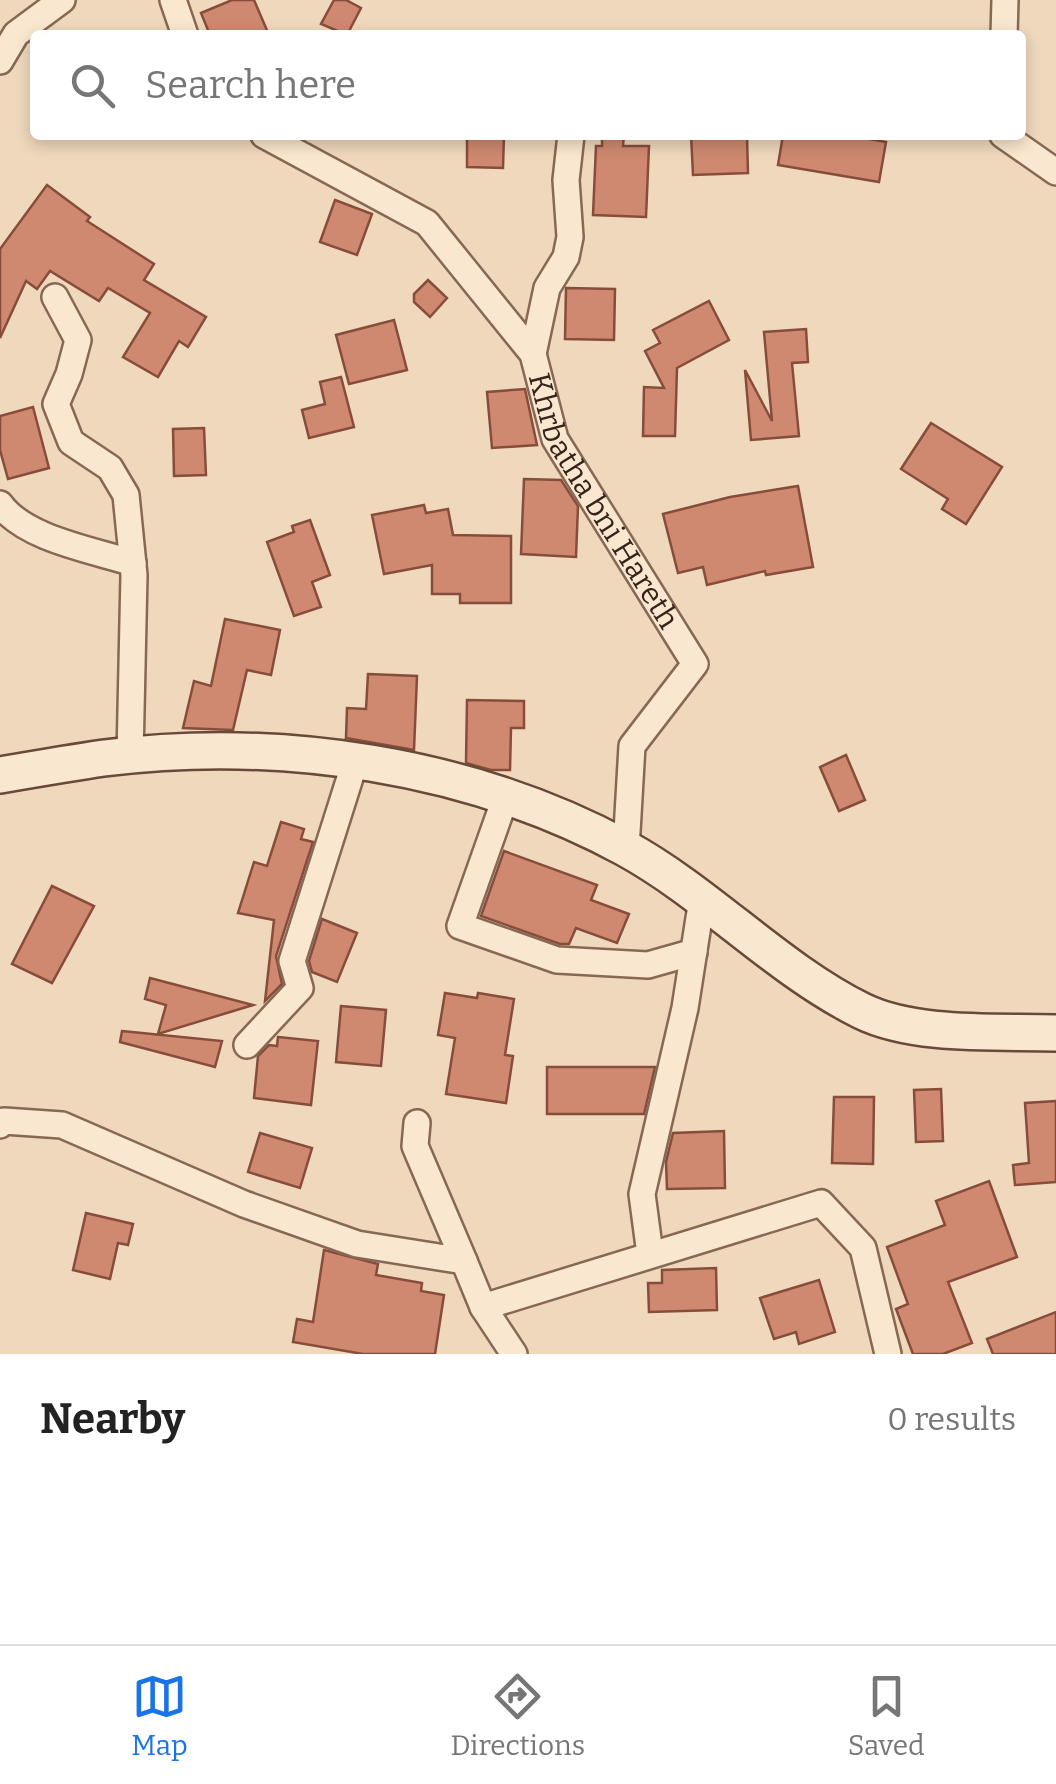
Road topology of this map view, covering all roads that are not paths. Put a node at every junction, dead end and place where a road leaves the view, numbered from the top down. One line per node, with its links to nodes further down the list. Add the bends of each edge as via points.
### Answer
1 (62, 0): 6 (street, via 16,34)
2 (173, 0): 4 (street)
3 (1005, 0): 5 (street)
4 (182, 30)
5 (1004, 30)
6 (0, 61)
7 (273, 140): 12 (street, Khrbatha bni Hareth, via 427,223)
8 (570, 140): 12 (street, via 570,237 547,288)
9 (1010, 140): 10 (street)
10 (1056, 172)
11 (55, 298): 14 (street, via 78,340 56,404 70,442 110,468 126,494)
12 (533, 354): 19 (street, Khrbatha bni Hareth, via 555,438 696,664 632,746)
13 (0, 504): 14 (street, via 32,530)
14 (133, 563): 15 (street)
15 (130, 756): 16 (main road, via 204,752); 17 (main road)
16 (354, 762): 18 (main road); 23 (street, via 292,962 300,988)
17 (0, 775)
18 (506, 796): 19 (main road); 21 (street, via 460,926 556,960 648,965)
19 (626, 848): 20 (main road)
20 (702, 899): 21 (street); 22 (main road, via 864,1012 931,1030)
21 (694, 952): 26 (street, via 642,1194)
22 (1056, 1033)
23 (247, 1045)
24 (417, 1122): 27 (street, via 415,1146)
25 (0, 1125): 27 (street, via 62,1125 244,1204 357,1244)
26 (650, 1254): 28 (street); 30 (street, via 821,1204 863,1248)
27 (464, 1261): 28 (street)
28 (483, 1307): 29 (street)
29 (514, 1354)
30 (888, 1354)

